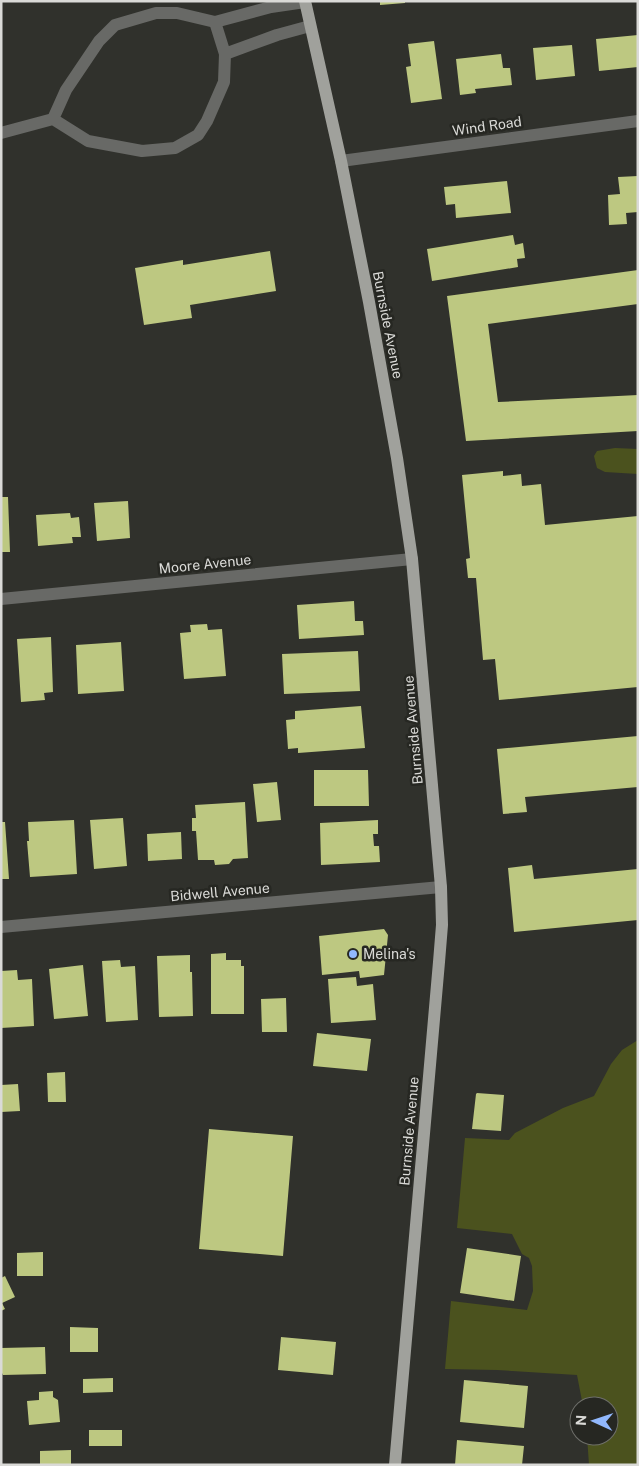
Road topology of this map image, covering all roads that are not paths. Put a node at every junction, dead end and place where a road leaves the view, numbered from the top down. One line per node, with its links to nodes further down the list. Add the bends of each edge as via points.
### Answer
1 (305, 2): 2 (street); 3 (main road, Burnside Avenue)
2 (215, 22): 4 (street); 5 (street, via 177,13 156,12 115,24 99,41 66,90)
3 (310, 26): 4 (street); 8 (main road, Burnside Avenue)
4 (225, 54): 5 (street, via 224,82 207,121 198,135 175,148 142,151 88,141)
5 (53, 118): 7 (street)
6 (638, 121): 8 (street, Wind Road)
7 (1, 133)
8 (341, 161): 9 (main road, Burnside Avenue, via 394,439)
9 (412, 559): 10 (street, Moore Avenue); 11 (main road, Burnside Avenue)
10 (1, 599)
11 (442, 887): 12 (street, Bidwell Avenue); 13 (main road, Burnside Avenue, via 440,953)
12 (1, 927)
13 (394, 1465)

